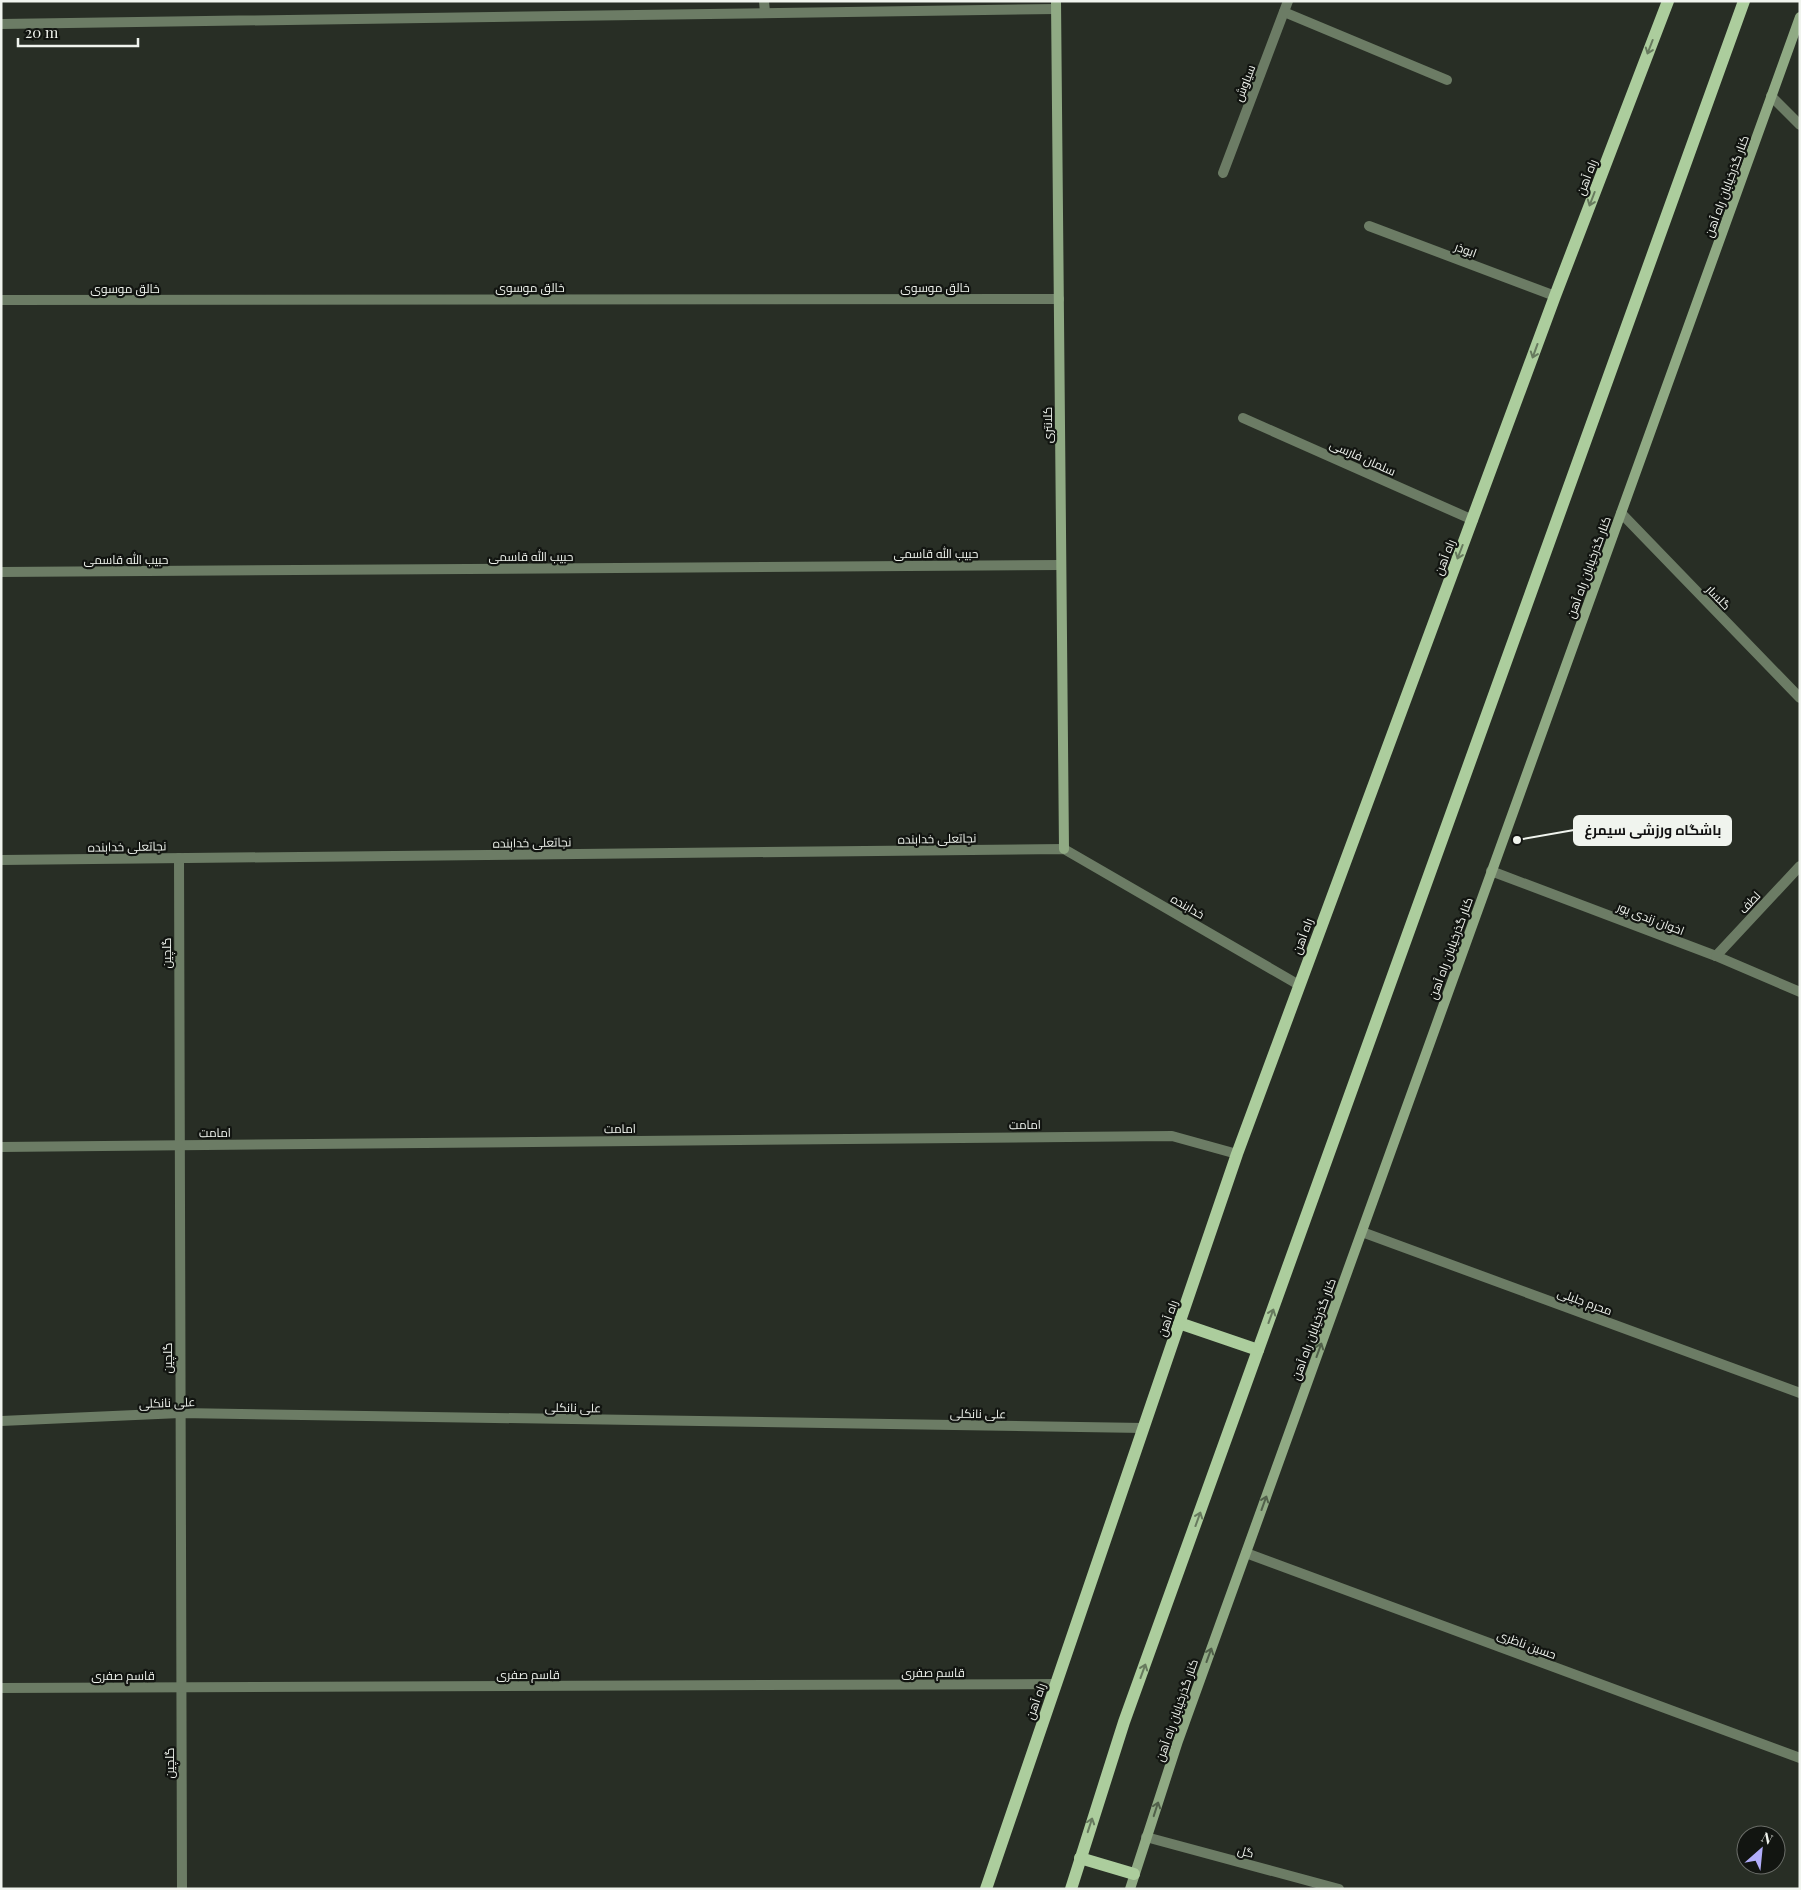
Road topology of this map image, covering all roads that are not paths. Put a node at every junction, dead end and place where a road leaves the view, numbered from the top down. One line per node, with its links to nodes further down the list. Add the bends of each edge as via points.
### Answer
1 (764, 1): 7 (street)
2 (1288, 1): 6 (street, سیاوش)
3 (1668, 1): 15 (main road, راه آهن, one-way to 15)
4 (1744, 1): 37 (main road, one-way to 4)
5 (1056, 5): 7 (street); 16 (main road, کلانتری)
6 (1284, 12): 10 (street); 13 (street, سیاوش)
7 (765, 13): 9 (street)
8 (1800, 17): 11 (main road, کنار گذرخیابان راه آهن)
9 (1, 24)
10 (1446, 80)
11 (1771, 96): 12 (street); 19 (main road, کنار گذرخیابان راه آهن)
12 (1800, 125)
13 (1222, 173)
14 (1369, 226): 15 (street, ابوذر)
15 (1555, 296): 20 (main road, راه آهن, one-way to 20)
16 (1059, 299): 17 (street, خالق موسوی); 21 (main road, کلانتری)
17 (1, 300)
18 (1243, 418): 20 (street, سلمان فارسی)
19 (1621, 513): 23 (street, گلسار); 28 (main road, کنار گذرخیابان راه آهن)
20 (1473, 520): 30 (main road, راه آهن, one-way to 30)
21 (1061, 565): 22 (street, حبیب الله قاسمی); 24 (main road, کلانتری)
22 (1, 572)
23 (1800, 698)
24 (1064, 849): 25 (street, نجاتعلی خدابنده); 30 (street, خدابنده)
25 (178, 858): 26 (street, نجاتعلی خدابنده); 32 (street, گلچین)
26 (1, 860)
27 (1800, 866): 29 (street, لطف)
28 (1492, 871): 29 (street, اخوان زندی پور); 35 (main road, کنار گذرخیابان راه آهن)
29 (1716, 956): 31 (street, اخوان زندی پور)
30 (1299, 985): 34 (main road, راه آهن)
31 (1800, 992)
32 (179, 1144): 33 (street, امامت); 34 (street, امامت, via 1172,1136); 39 (street, گلچین)
33 (1, 1147)
34 (1237, 1154): 36 (main road, راه آهن)
35 (1362, 1232): 38 (street, محرم جلیلی); 42 (main road, کنار گذرخیابان راه آهن, one-way to 35)
36 (1179, 1323): 37 (main road); 41 (main road, راه آهن)
37 (1258, 1350): 48 (main road, one-way to 37, via 1124,1722)
38 (1800, 1394)
39 (180, 1413): 40 (street, علی نانکلی); 41 (street, علی نانکلی); 45 (street, گلچین)
40 (1, 1421)
41 (1144, 1428): 43 (main road, راه آهن)
42 (1246, 1553): 46 (street, حسین ناظری); 47 (main road, کنار گذرخیابان راه آهن, one-way to 42)
43 (1056, 1684): 45 (street, قاسم صفری); 51 (main road, راه آهن)
44 (1, 1688): 45 (street, قاسم صفری)
45 (181, 1688): 50 (street, گلچین)
46 (1800, 1758)
47 (1146, 1838): 49 (main road, کنار گذرخیابان راه آهن); 54 (street, گل)
48 (1080, 1858): 49 (main road); 52 (main road)
49 (1134, 1874): 53 (main road, کنار گذرخیابان راه آهن)
50 (182, 1889)
51 (986, 1889)
52 (1071, 1889)
53 (1130, 1889)
54 (1339, 1889)

